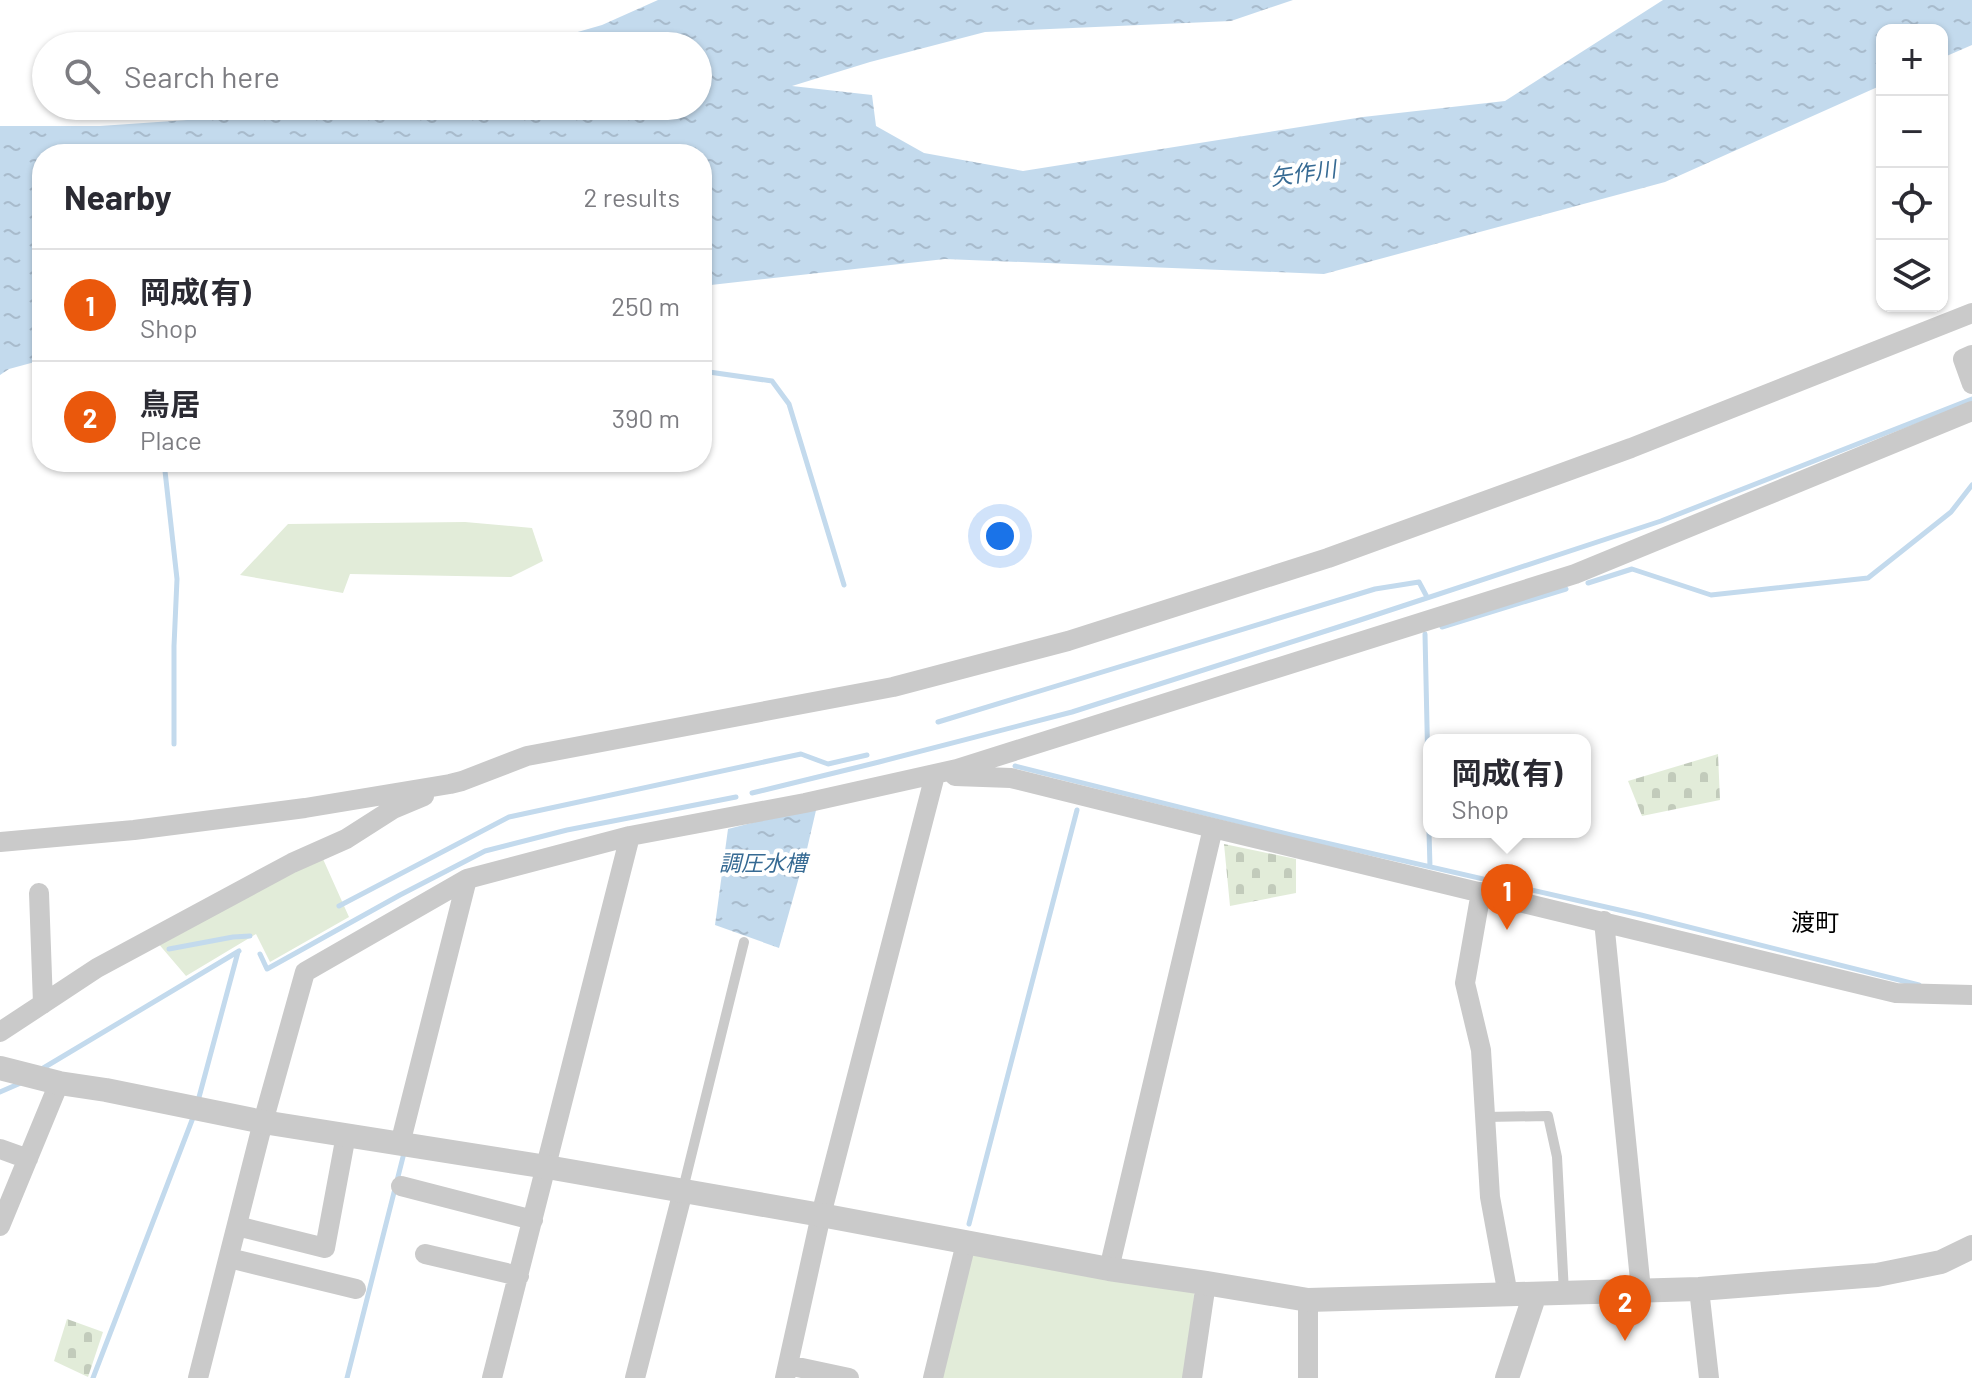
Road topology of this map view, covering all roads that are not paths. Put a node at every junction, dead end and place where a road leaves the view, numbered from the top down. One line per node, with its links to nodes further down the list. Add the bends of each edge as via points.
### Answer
1 (1972, 313): 6 (street, via 1631,448 1400,532 1068,641 893,687 527,756)
2 (1972, 355): 3 (street, via 1963,359)
3 (1972, 384)
4 (1972, 411): 5 (street, via 1575,574)
5 (935, 775): 7 (street, via 1011,778); 8 (street); 29 (street)
6 (450, 784): 9 (street, via 305,808); 16 (street, via 393,809 346,839 97,968)
7 (1213, 828): 11 (street); 37 (street)
8 (630, 836): 10 (street); 26 (street)
9 (0, 842)
10 (467, 879): 21 (street, via 305,972); 23 (street)
11 (1481, 892): 13 (street); 20 (street, via 1465,983 1481,1050)
12 (39, 893): 16 (street)
13 (1604, 921): 15 (street, via 1896,993); 42 (street)
14 (744, 942): 28 (lane)
15 (1972, 995)
16 (43, 1004): 17 (street)
17 (0, 1032)
18 (0, 1068): 19 (street)
19 (59, 1083): 21 (street); 25 (street)
20 (1485, 1117): 43 (lane, via 1548,1116 1557,1157); 45 (street, via 1490,1197)
21 (263, 1122): 22 (street); 32 (street)
22 (346, 1135): 23 (street); 32 (street, via 325,1248)
23 (400, 1144): 26 (street)
24 (0, 1149): 25 (street)
25 (28, 1159): 31 (street)
26 (547, 1167): 28 (street); 30 (street)
27 (401, 1186): 30 (street)
28 (683, 1191): 29 (street); 50 (street)
29 (821, 1215): 33 (street); 47 (street)
30 (533, 1220): 38 (street)
31 (0, 1226)
32 (237, 1226): 36 (street)
33 (966, 1243): 37 (street); 52 (street)
34 (1972, 1247): 41 (street, via 1941,1262 1877,1275)
35 (425, 1254): 38 (street)
36 (229, 1258): 40 (street); 48 (street)
37 (1109, 1269): 39 (street)
38 (519, 1276): 49 (street)
39 (1206, 1283): 46 (street); 53 (street)
40 (356, 1289)
41 (1699, 1289): 42 (street); 56 (street)
42 (1641, 1290): 43 (street)
43 (1564, 1293): 44 (street)
44 (1535, 1294): 45 (street); 55 (street)
45 (1508, 1295): 46 (street)
46 (1308, 1300): 54 (street)
47 (787, 1372): 51 (street)
48 (198, 1378)
49 (492, 1378)
50 (635, 1378)
51 (849, 1378)
52 (933, 1378)
53 (1192, 1378)
54 (1308, 1378)
55 (1507, 1378)
56 (1709, 1378)

